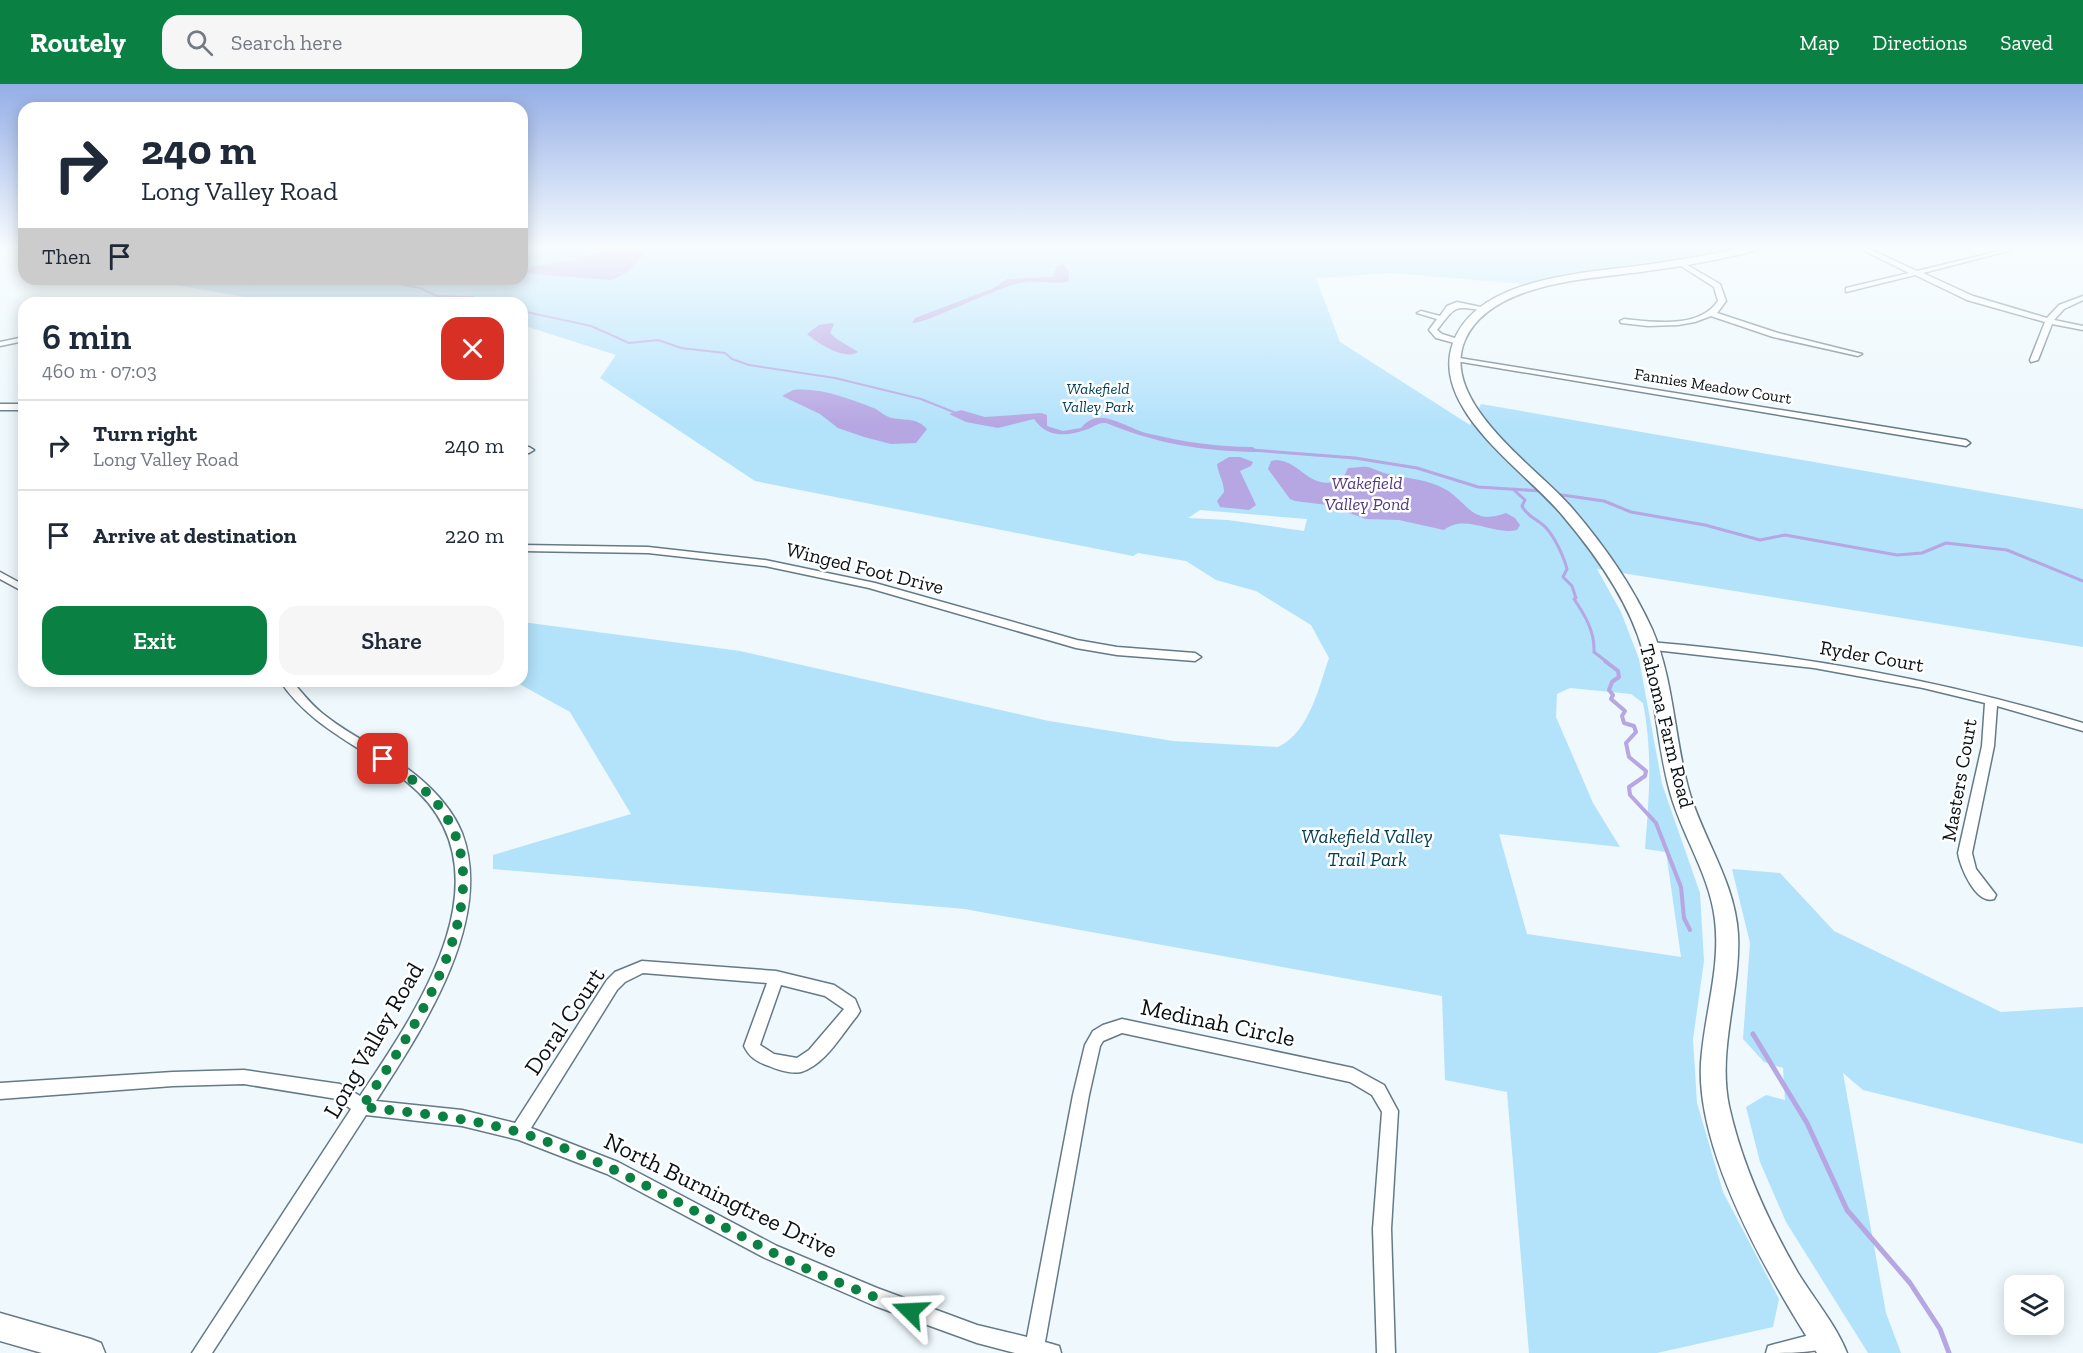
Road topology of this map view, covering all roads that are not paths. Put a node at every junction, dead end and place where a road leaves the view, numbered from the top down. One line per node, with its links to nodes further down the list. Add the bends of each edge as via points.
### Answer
1 (1453, 307): 10 (street)
2 (1476, 307): 7 (street)
3 (1489, 307): 7 (street)
4 (1718, 307): 9 (street)
5 (2003, 307): 12 (street)
6 (2060, 307): 12 (street)
7 (1486, 309): 15 (street)
8 (1421, 313): 10 (street)
9 (1712, 314): 11 (street, via 1679,322); 17 (street)
10 (1441, 318): 15 (street, via 1433,328 1434,333)
11 (1624, 321)
12 (2050, 321): 13 (street); 19 (street)
13 (2083, 327)
14 (18, 340): 16 (street)
15 (1458, 342): 18 (street, Tahoma Farm Road)
16 (0, 344)
17 (1858, 354)
18 (1456, 359): 22 (street, Fannies Meadow Court); 26 (street, Tahoma Farm Road, via 1459,382 1478,422 1551,492 1628,597)
19 (2034, 360)
20 (0, 406): 21 (street)
21 (18, 407)
22 (1966, 443)
23 (528, 548): 27 (street, Winged Foot Drive, via 648,550 773,564 882,588 1076,644)
24 (0, 574): 25 (street)
25 (18, 585)
26 (1650, 646): 29 (street, Ryder Court, via 1791,661); 37 (street, Tahoma Farm Road, via 1681,796 1708,860 1725,915 1726,963 1713,1062 1722,1128 1744,1200 1794,1293)
27 (1195, 657)
28 (291, 687): 34 (street, Long Valley Road, via 318,716 426,792 447,817 463,870 457,923 447,957 399,1052)
29 (1991, 700): 30 (street, Ryder Court); 31 (street, Masters Court, via 1988,746 1965,853 1972,877)
30 (2083, 727)
31 (1989, 895)
32 (776, 977): 32 (street, Doral Court, via 829,990 850,1004 852,1011 815,1055 799,1065 765,1057 752,1046); 35 (street, Doral Court, via 642,967 620,977)
33 (0, 1091): 34 (street, via 244,1077 340,1092)
34 (362, 1107): 35 (street, North Burningtree Drive, via 462,1118); 40 (street, Long Valley Road)
35 (519, 1132): 38 (street, North Burningtree Drive, via 612,1168 771,1252 875,1297 977,1334)
36 (0, 1327): 39 (street)
37 (1829, 1346): 43 (street)
38 (1034, 1348): 41 (street, North Burningtree Drive); 42 (street, Medinah Circle, via 1093,1045 1098,1036 1122,1026 1353,1075 1378,1090 1390,1111 1382,1229)
39 (91, 1353)
40 (201, 1353)
41 (1052, 1353)
42 (1386, 1353)
43 (1775, 1353)

